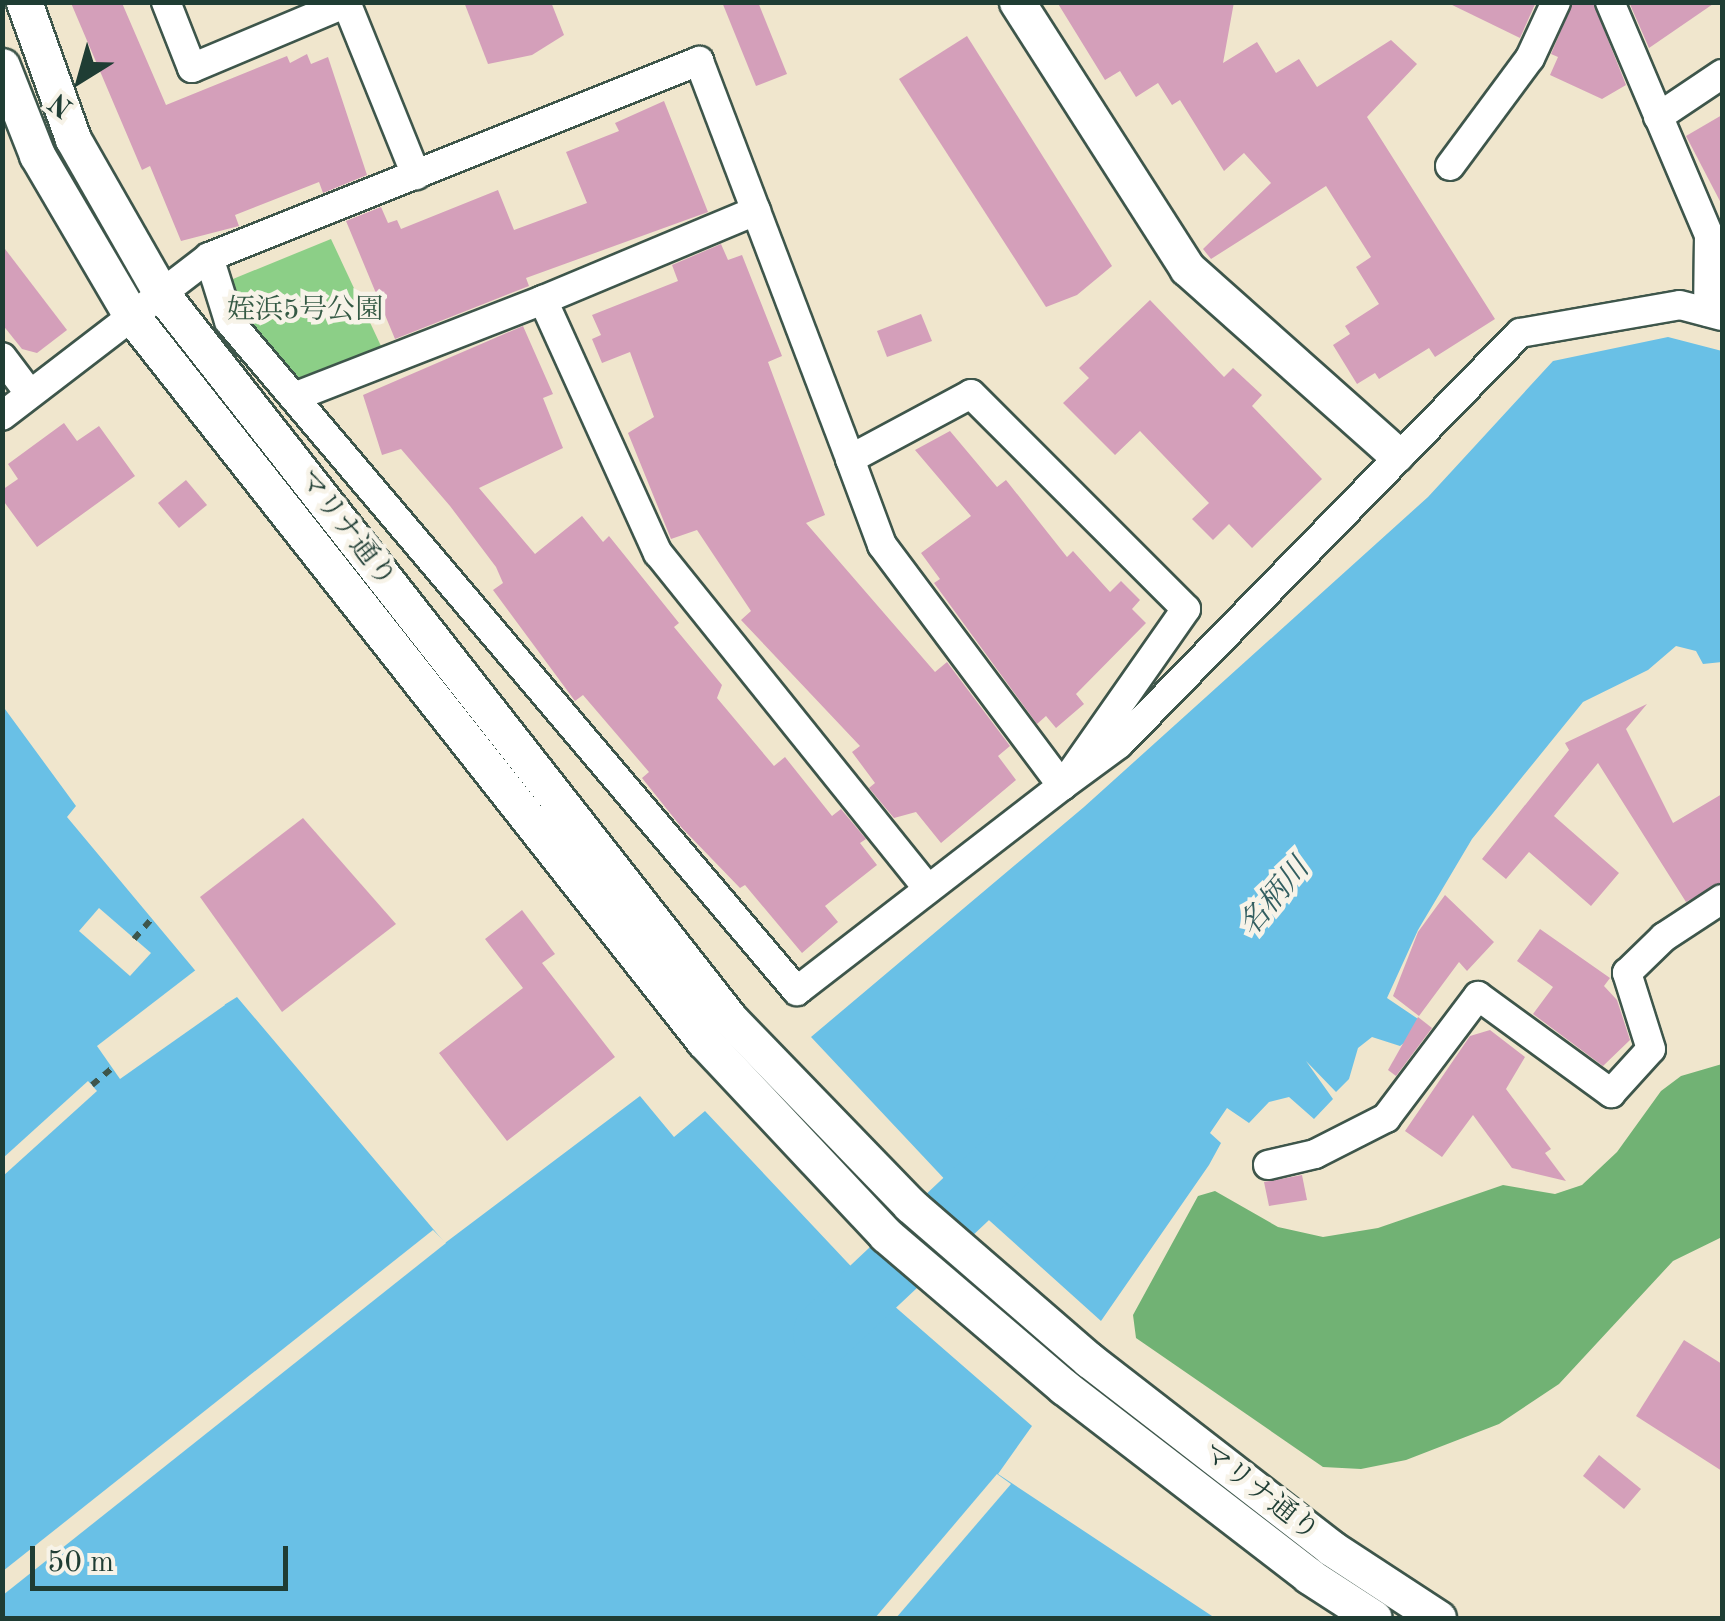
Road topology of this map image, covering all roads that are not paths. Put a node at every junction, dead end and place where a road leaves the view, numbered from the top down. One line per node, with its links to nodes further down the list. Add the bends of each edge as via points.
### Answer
1 (24, 2): 14 (street, マリナ通り, via 73,139)
2 (166, 2): 6 (street, via 192,68)
3 (1017, 2): 22 (street, via 1187,268)
4 (1556, 2): 10 (street, via 1530,58)
5 (1610, 2): 9 (street)
6 (346, 3): 11 (street)
7 (2, 66): 17 (street, マリナ通り, via 37,156)
8 (1722, 74): 9 (street)
9 (1658, 117): 16 (street, via 1708,236)
10 (1450, 166)
11 (416, 174): 12 (street, via 699,62); 13 (street)
12 (756, 212): 15 (street); 23 (street)
13 (210, 256): 14 (street); 20 (street, via 229,321)
14 (161, 293): 17 (street); 27 (street, マリナ通り)
15 (543, 300): 20 (street); 25 (street, via 658,554)
16 (1716, 314): 22 (street, via 1680,305 1520,333)
17 (131, 315): 19 (street); 27 (street, マリナ通り)
18 (2, 357): 19 (street)
19 (30, 394): 21 (street)
20 (294, 397): 25 (street, via 796,991)
21 (2, 416)
22 (1396, 454): 24 (street, via 1119,744)
23 (850, 459): 24 (street, via 882,545); 24 (street, via 971,394 1186,609)
24 (1062, 786): 25 (street)
25 (928, 889)
26 (1722, 899): 28 (street, via 1626,974 1650,1049 1612,1093 1478,996 1386,1118 1315,1154)
27 (717, 1030): 29 (street, マリナ通り, via 886,1235 1064,1387 1309,1576); 30 (street, マリナ通り, via 1089,1360 1332,1548)
28 (1268, 1165)
29 (1374, 1618)
30 (1438, 1618)

